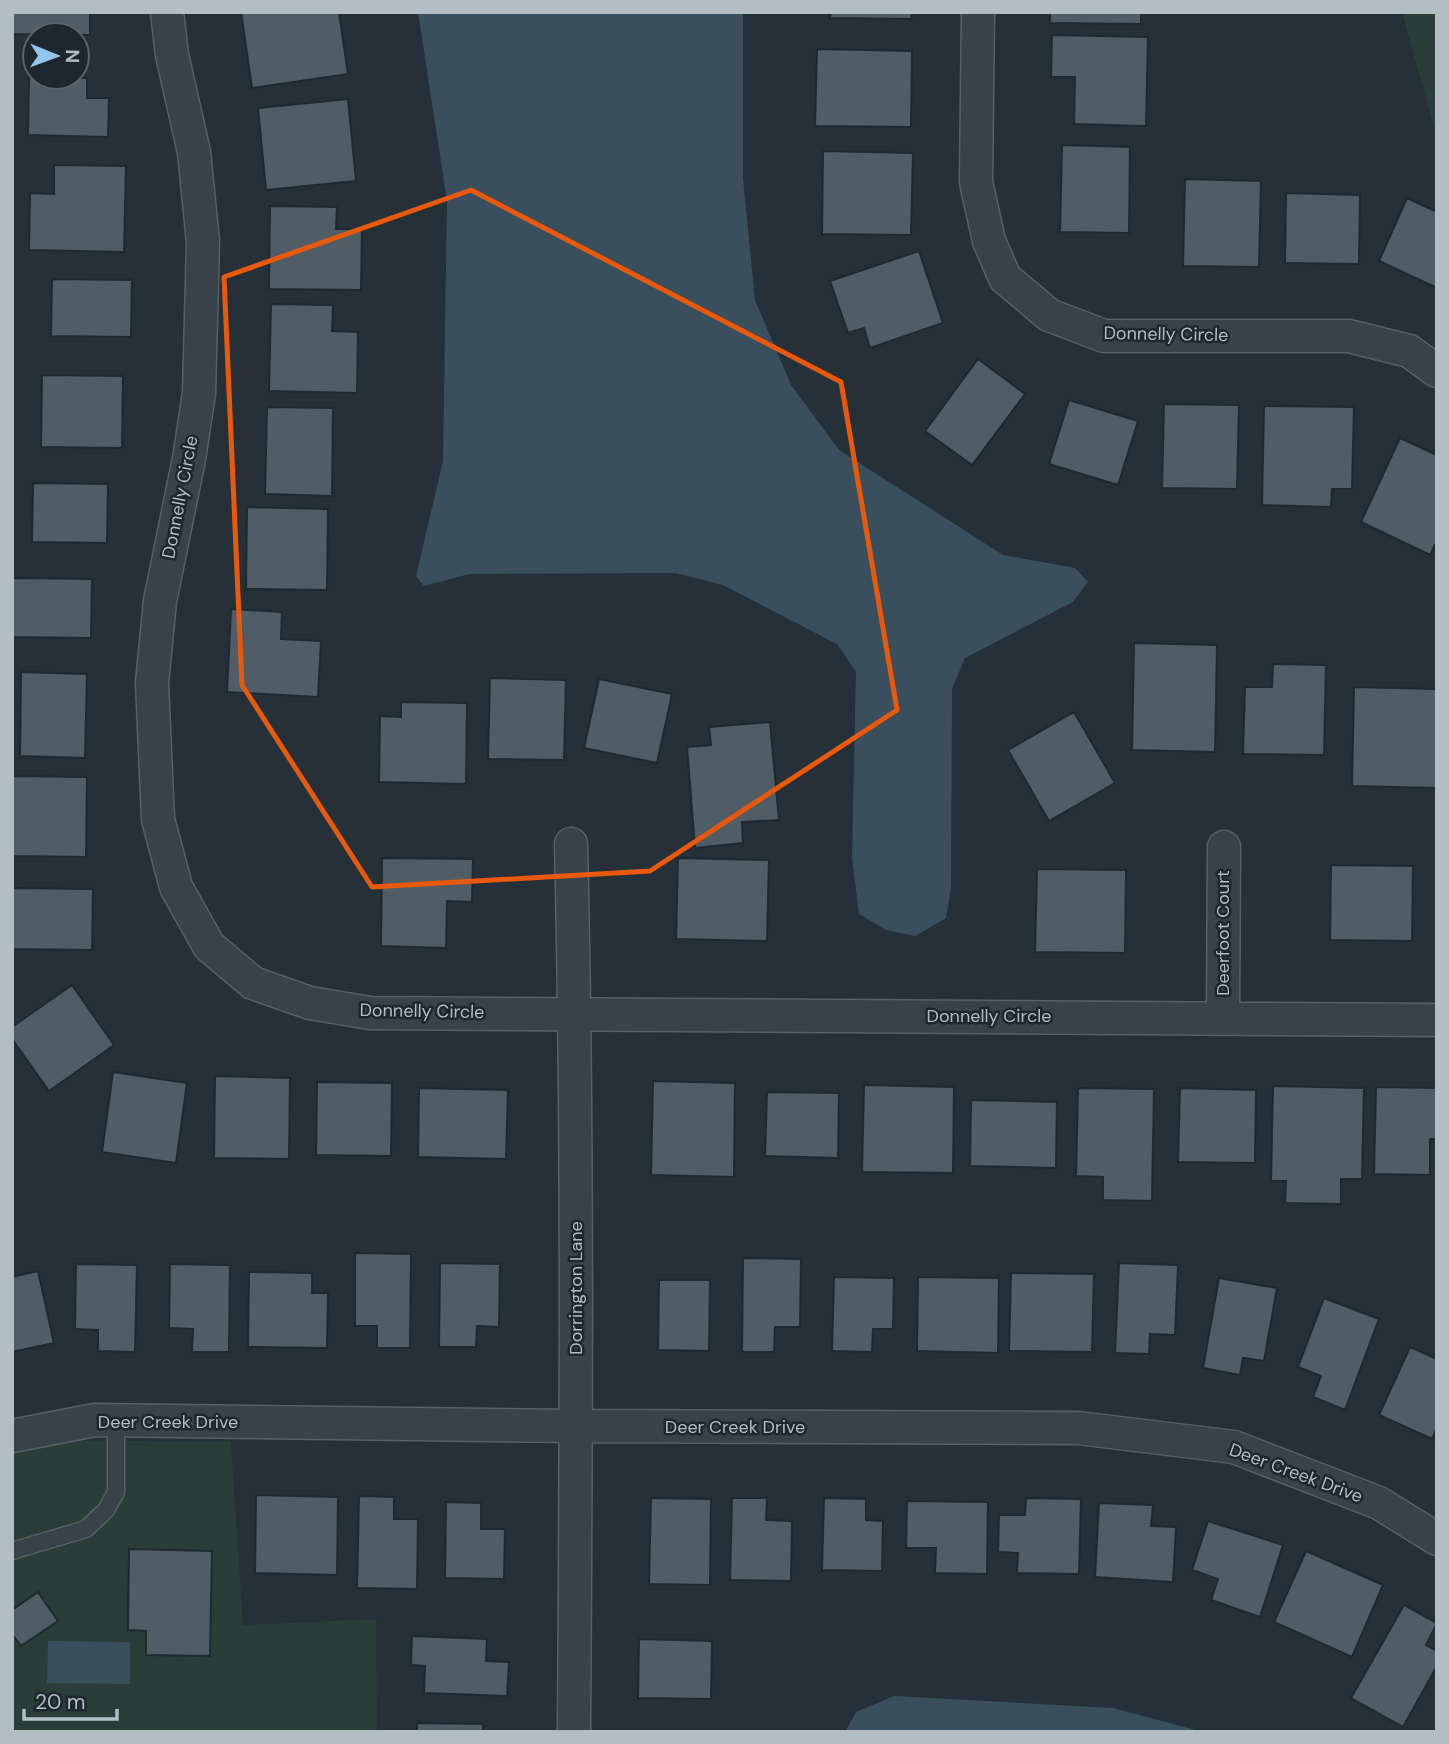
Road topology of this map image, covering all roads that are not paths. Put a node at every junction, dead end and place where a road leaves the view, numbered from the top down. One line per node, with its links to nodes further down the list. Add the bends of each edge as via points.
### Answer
1 (167, 12): 6 (street, Donnelly Circle, via 194,152 203,242 199,393 160,601 152,683 158,819 176,887 209,946 253,983 310,1003 370,1013)
2 (978, 12): 3 (street, Donnelly Circle, via 976,182 989,241 1005,278 1049,315 1104,336 1349,335 1409,351)
3 (1437, 371)
4 (571, 844): 6 (street, Dorrington Lane)
5 (1224, 847): 7 (street, Deerfoot Court)
6 (575, 1013): 7 (street, Donnelly Circle); 10 (street, Dorrington Lane)
7 (1223, 1018): 8 (street, Donnelly Circle)
8 (1437, 1020)
9 (116, 1420): 10 (street, Deer Creek Drive); 11 (street, Deer Creek Drive); 13 (lane, via 116,1492 106,1510 86,1529)
10 (576, 1426): 12 (street, Deer Creek Drive, via 1078,1428 1234,1447 1379,1503); 14 (street, Dorrington Lane)
11 (12, 1436)
12 (1437, 1539)
13 (12, 1551)
14 (574, 1732)

